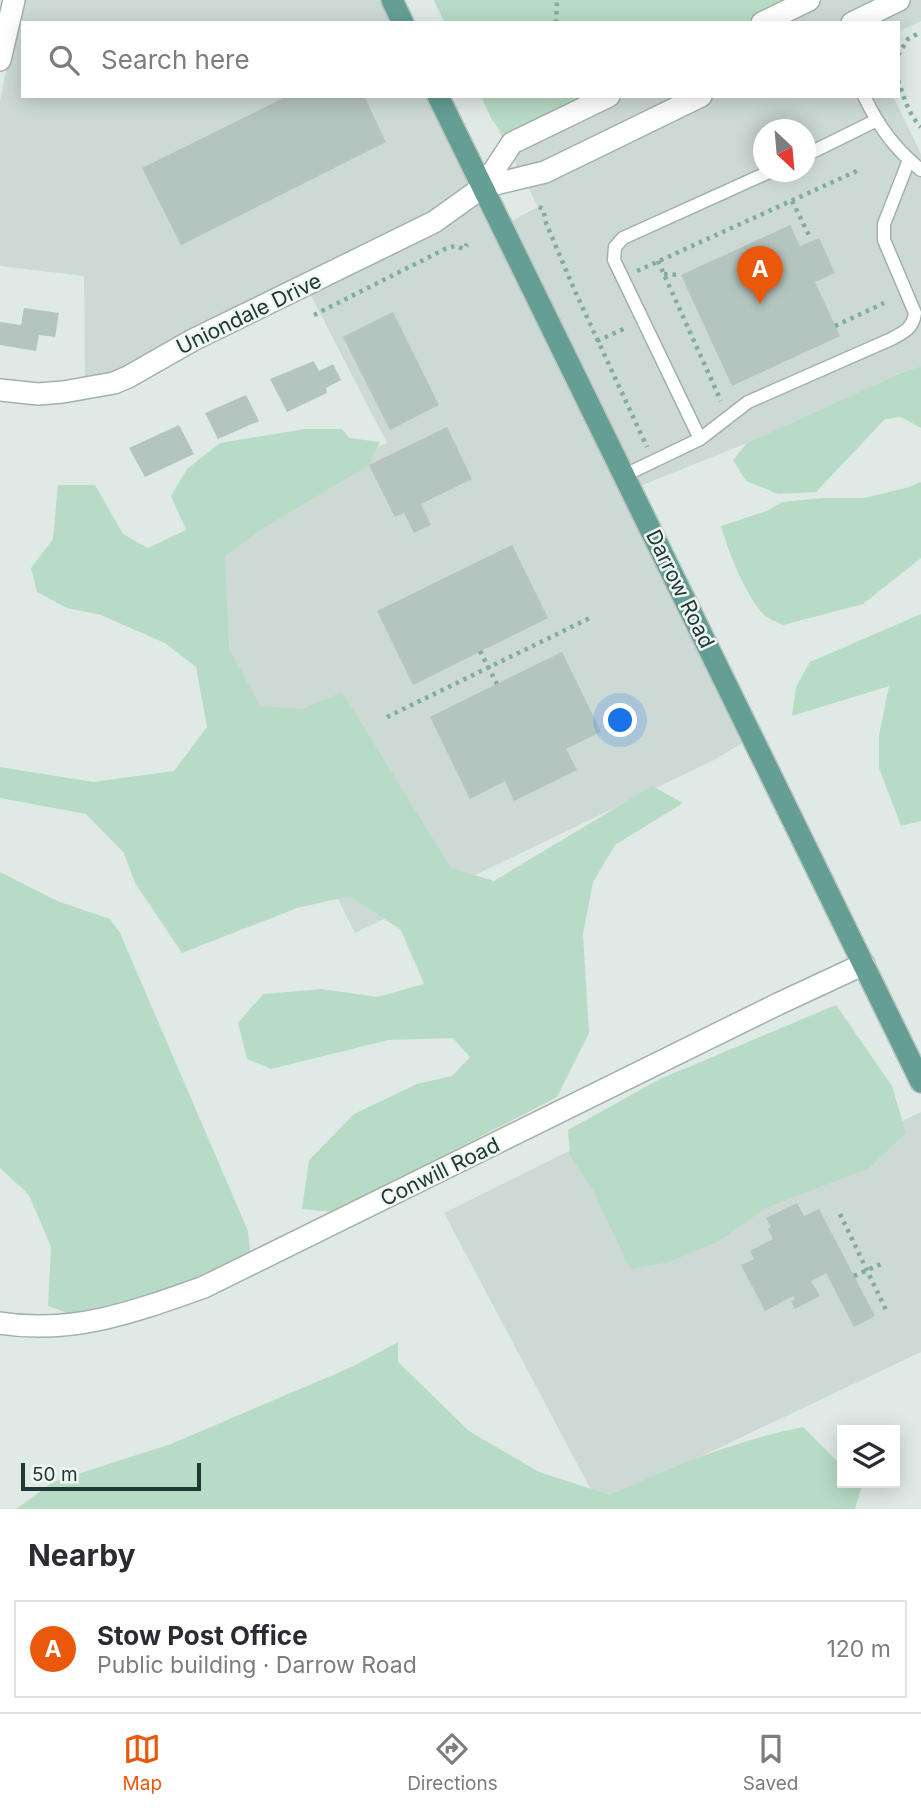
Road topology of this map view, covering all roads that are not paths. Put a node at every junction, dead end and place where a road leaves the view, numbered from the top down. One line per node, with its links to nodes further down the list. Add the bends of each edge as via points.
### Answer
1 (14, 0): 8 (street)
2 (392, 0): 5 (main road)
3 (809, 0): 6 (street)
4 (899, 0): 7 (street)
5 (402, 21)
6 (766, 21)
7 (856, 21)
8 (0, 60)
9 (439, 98): 18 (main road, Darrow Road)
10 (605, 98): 18 (street, via 512,143)
11 (697, 98): 18 (street, via 544,172)
12 (865, 98): 13 (lane)
13 (877, 120): 14 (lane); 15 (lane)
14 (816, 150)
15 (909, 160): 16 (lane); 20 (lane, via 884,232 915,313 909,329 748,402)
16 (921, 170)
17 (753, 179): 20 (lane, via 623,238 615,247 614,260)
18 (483, 187): 19 (street, Uniondale Drive, via 434,222 114,383 38,394); 21 (main road, Darrow Road)
19 (0, 390)
20 (699, 439): 21 (lane)
21 (625, 475): 22 (main road, Darrow Road)
22 (863, 964): 23 (main road, Darrow Road); 24 (street, Conwill Road, via 204,1287 136,1311 75,1325)
23 (921, 1082)
24 (0, 1323)

